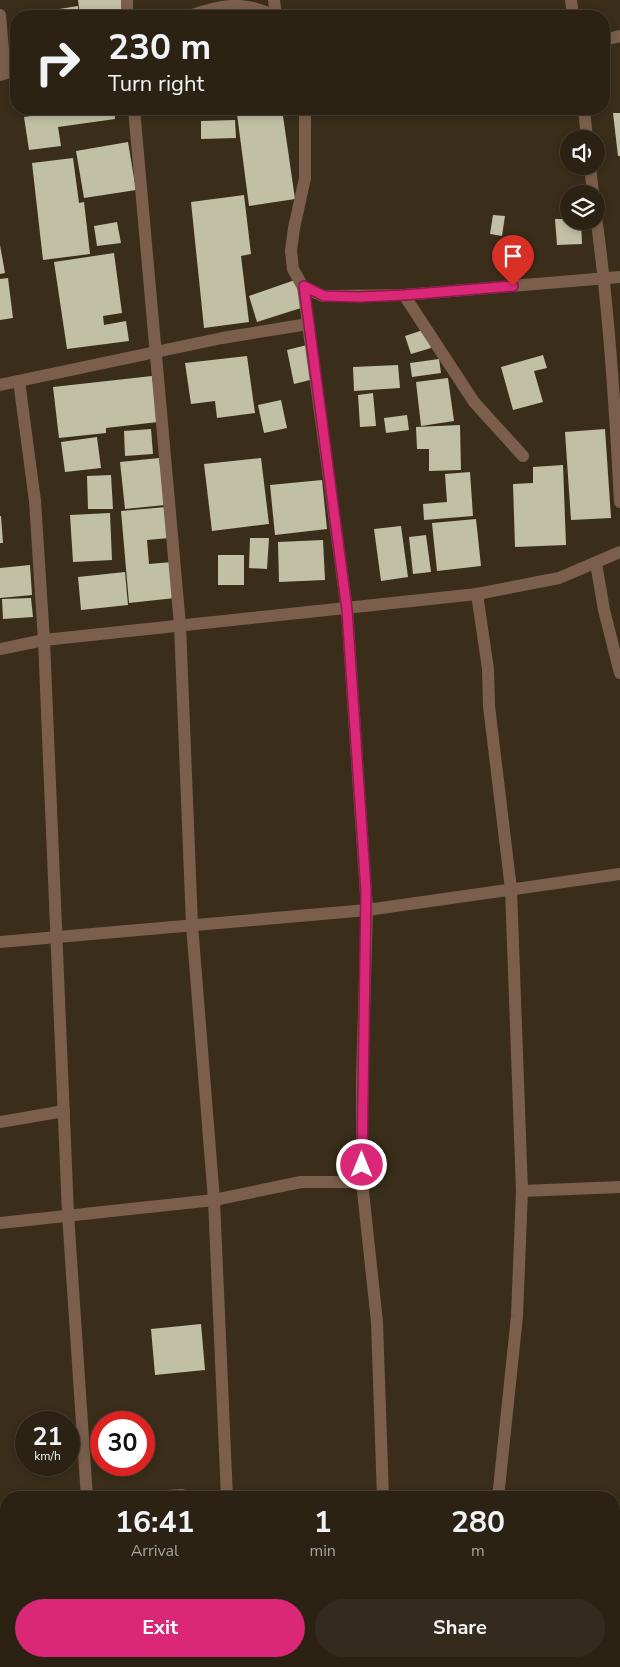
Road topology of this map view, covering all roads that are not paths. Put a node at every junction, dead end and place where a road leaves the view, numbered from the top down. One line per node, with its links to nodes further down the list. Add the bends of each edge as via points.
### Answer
1 (207, 10): 2 (street, via 222,5 243,5)
2 (264, 10)
3 (0, 15): 4 (street)
4 (7, 72)
5 (135, 115): 15 (street)
6 (305, 115): 12 (street, via 305,178 291,251 293,269)
7 (585, 115): 8 (street)
8 (586, 130)
9 (598, 230): 11 (street)
10 (620, 277): 11 (street)
11 (604, 278): 13 (street); 19 (street)
12 (304, 286): 13 (street, via 324,296); 14 (street)
13 (404, 295): 18 (street, via 474,402)
14 (308, 324): 15 (street, via 222,338); 23 (street)
15 (158, 353): 16 (street); 24 (street)
16 (19, 381): 17 (street); 25 (street, via 35,501)
17 (0, 384)
18 (523, 456)
19 (620, 502)
20 (620, 552): 21 (street)
21 (596, 563): 22 (street, via 559,578); 27 (street)
22 (477, 594): 23 (street); 29 (street)
23 (347, 610): 24 (street); 30 (street)
24 (180, 626): 25 (street); 31 (street)
25 (44, 640): 26 (street); 32 (street)
26 (0, 650)
27 (620, 673)
28 (620, 874): 29 (street)
29 (511, 889): 30 (street); 38 (street)
30 (367, 910): 31 (street); 36 (street)
31 (192, 925): 32 (street); 39 (street)
32 (57, 936): 33 (street); 34 (street)
33 (0, 942)
34 (64, 1111): 35 (street); 40 (street)
35 (0, 1122)
36 (362, 1182): 39 (street, via 301,1182); 44 (street, via 377,1322)
37 (620, 1187): 38 (street)
38 (522, 1192): 45 (street, via 517,1316)
39 (214, 1200): 40 (street); 43 (street)
40 (68, 1214): 41 (street); 42 (street)
41 (0, 1223)
42 (87, 1491)
43 (227, 1491)
44 (382, 1491)
45 (499, 1491)

